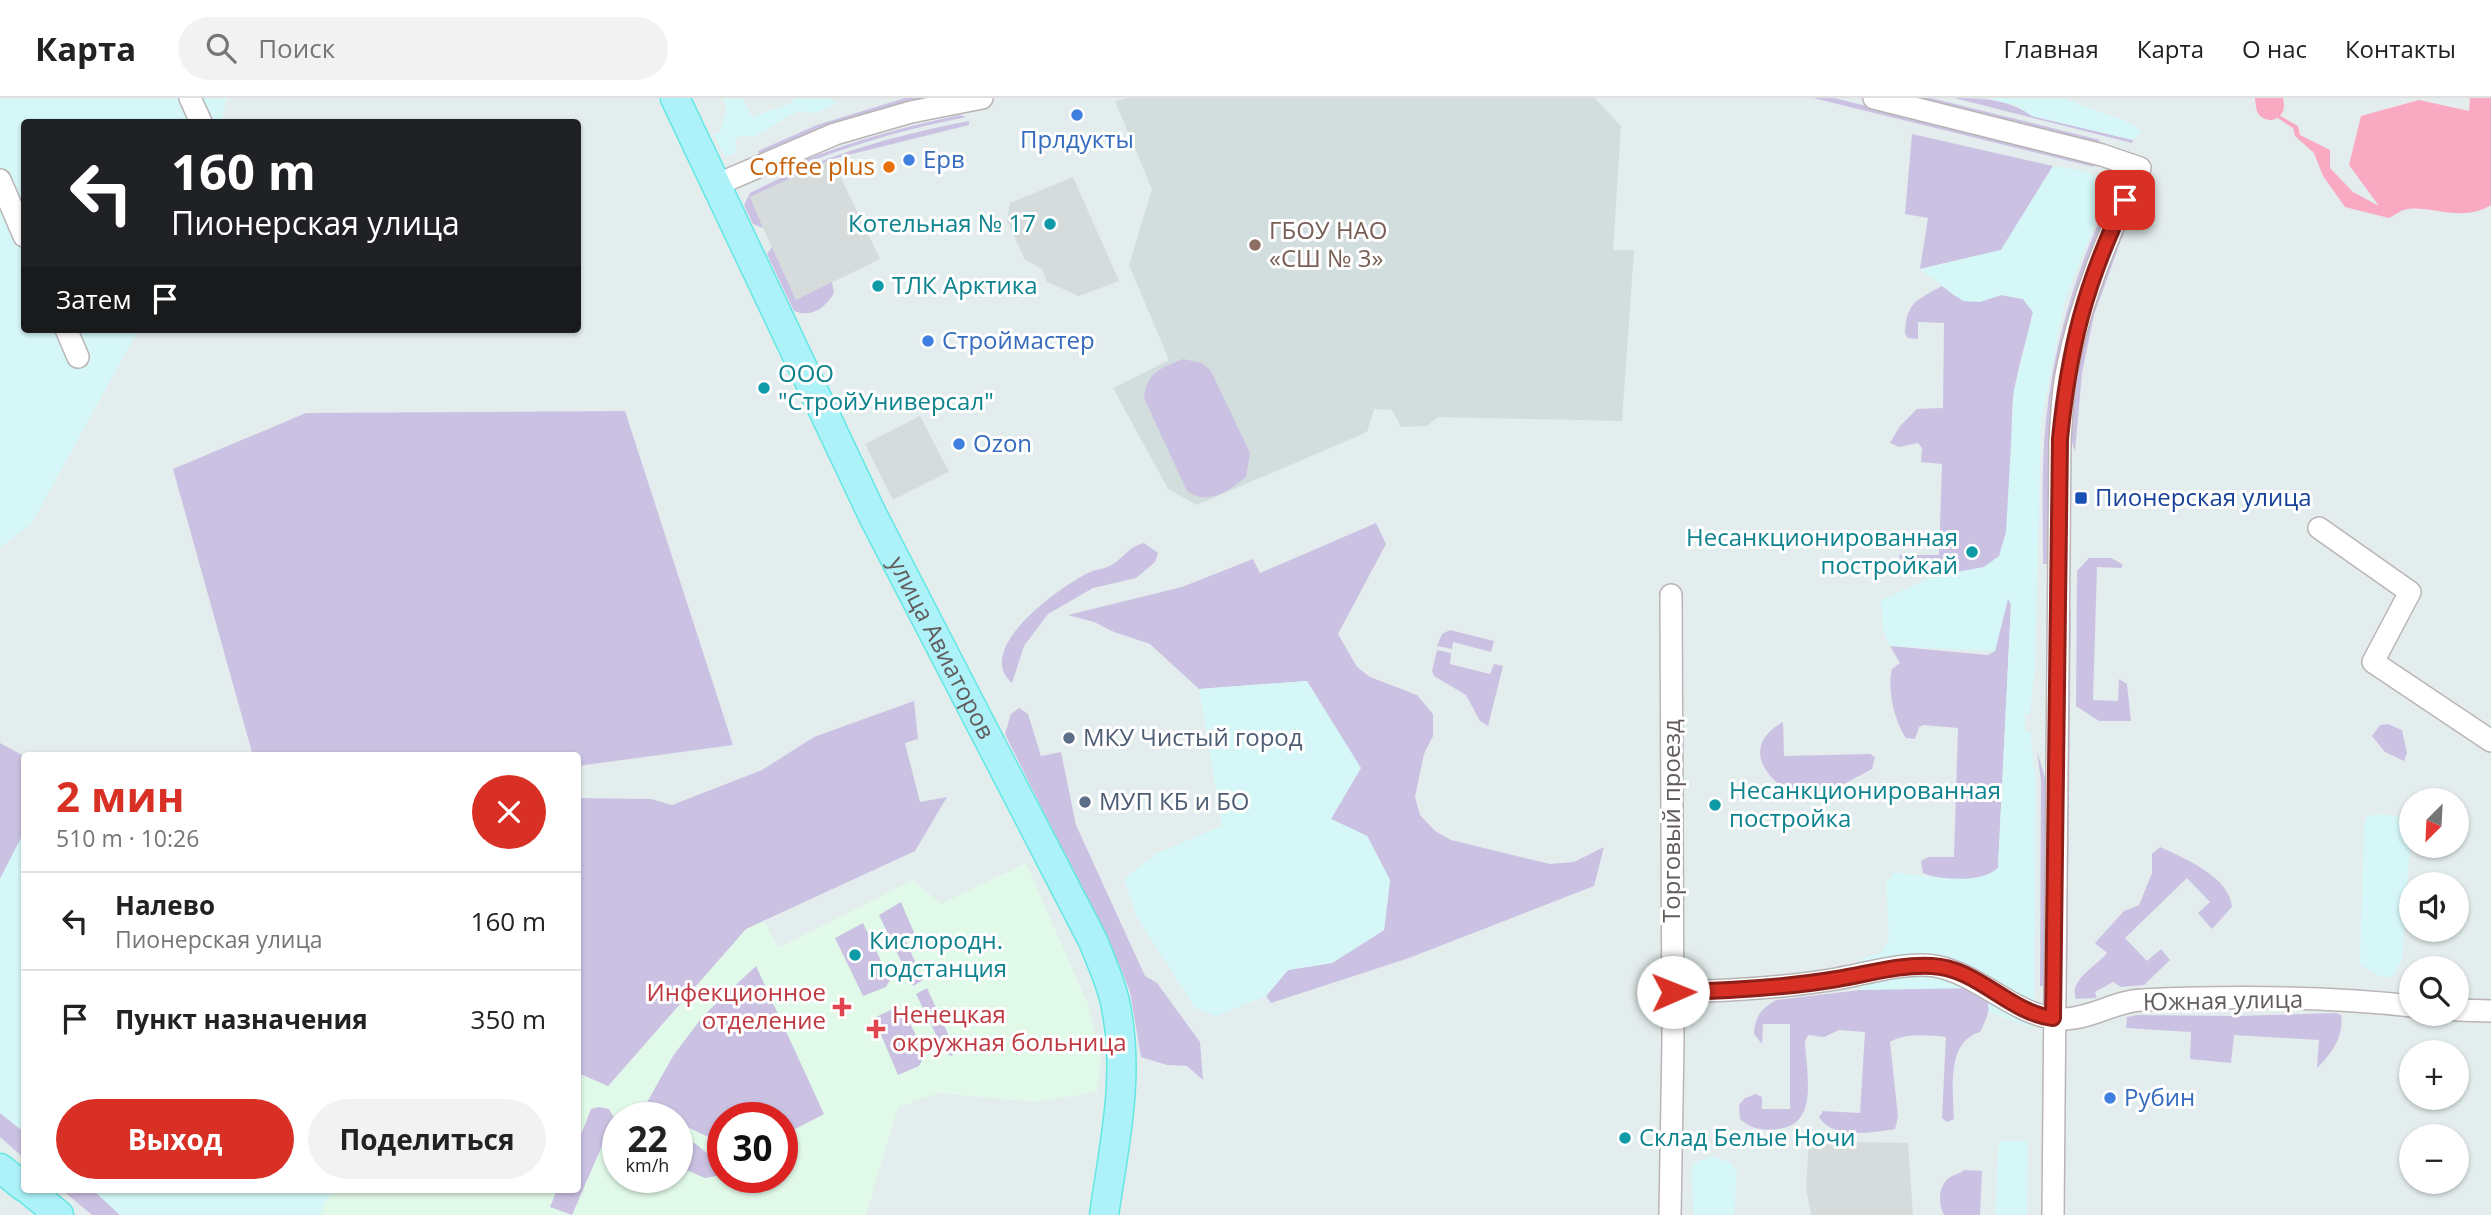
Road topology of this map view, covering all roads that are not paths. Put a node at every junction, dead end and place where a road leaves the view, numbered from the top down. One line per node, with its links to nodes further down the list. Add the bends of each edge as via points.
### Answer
1 (190, 98): 5 (street)
2 (676, 98): 7 (main road, улица Авиаторов)
3 (982, 98): 7 (street, via 835,134)
4 (1874, 98): 18 (street, via 2140,168 2090,282 2066,372 2060,439)
5 (200, 119)
6 (0, 180): 8 (street)
7 (716, 185): 23 (main road, улица Авиаторов, via 873,516 1100,959 1116,1004 1122,1071)
8 (21, 229)
9 (67, 333): 10 (street)
10 (78, 357)
11 (2319, 528): 13 (street, via 2410,592 2373,662)
12 (1671, 595): 14 (street, Торговый проезд)
13 (2491, 741)
14 (1673, 992): 18 (street, Южная улица, via 1805,984 1934,965 1978,981 2037,1017); 24 (street, Торговый проезд)
15 (2399, 1005): 18 (street, Южная улица, via 2355,1000 2138,1000 2069,1019)
16 (2469, 1010): 17 (street)
17 (2491, 1011)
18 (2053, 1018): 25 (street)
19 (0, 1168): 20 (main road)
20 (21, 1184)
21 (33, 1193): 22 (main road)
22 (60, 1215)
23 (1104, 1215)
24 (1670, 1215)
25 (2053, 1215)

